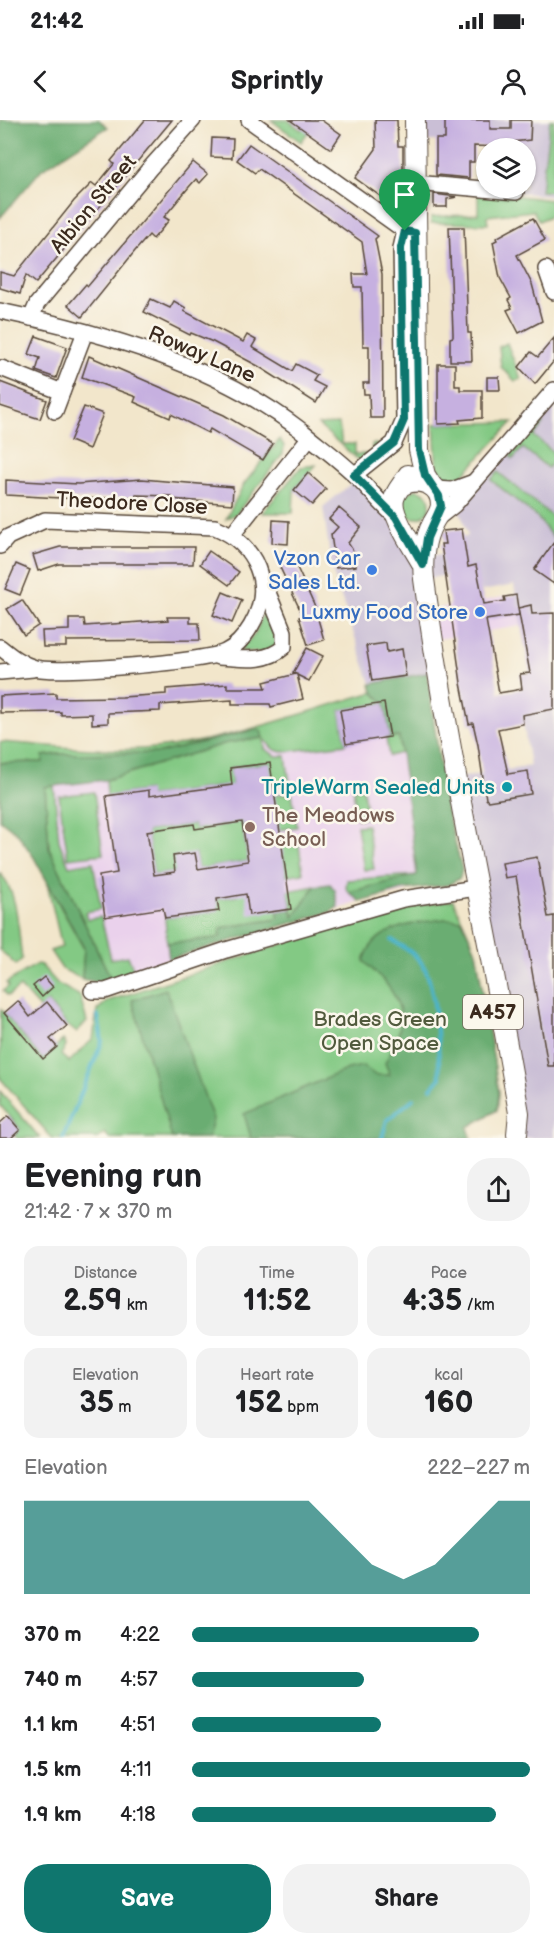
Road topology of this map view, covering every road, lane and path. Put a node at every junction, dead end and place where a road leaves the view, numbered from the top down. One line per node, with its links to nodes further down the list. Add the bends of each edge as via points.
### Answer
1 (193, 120): 10 (street, Albion Street, via 106,220)
2 (249, 120): 6 (street)
3 (415, 120): 4 (main road)
4 (415, 183): 5 (street); 6 (main road)
5 (476, 188)
6 (410, 232): 17 (main road); 18 (street, via 401,248 404,420 394,443)
7 (546, 269): 8 (street)
8 (554, 292)
9 (0, 311): 10 (street, Roway Lane)
10 (31, 318): 11 (street, Roway Lane)
11 (85, 332): 14 (street); 16 (street, Roway Lane, via 182,365 232,388)
12 (1, 368): 14 (street)
13 (554, 390): 19 (street)
14 (62, 392): 15 (street)
15 (55, 411)
16 (309, 438): 18 (street, Roway Lane); 24 (street, Theodore Close)
17 (419, 450): 20 (main road); 21 (main road, via 425,475)
18 (358, 479): 20 (street, Roway Lane, via 381,488); 22 (street, Roway Lane)
19 (477, 481): 21 (street, via 452,490); 23 (street)
20 (401, 486): 21 (main road, via 422,481); 22 (main road, via 394,498)
21 (433, 488): 23 (main road, via 441,506)
22 (397, 519): 23 (main road, via 417,529); 26 (main road, A457)
23 (434, 521): 26 (main road, A457)
24 (232, 535): 25 (street, Theodore Close, via 215,527 45,520 18,532); 27 (street, Theodore Close, via 250,552)
25 (0, 546)
26 (423, 565): 32 (main road, A457, via 437,672)
27 (260, 572): 29 (street, Theodore Close, via 262,590 257,616 238,643); 29 (street, Theodore Close, via 284,632 284,647 261,659)
28 (0, 647): 30 (street, Theodore Close, via 17,661)
29 (212, 656): 30 (street, Theodore Close, via 175,663)
30 (35, 668): 31 (street, Theodore Close)
31 (0, 672)
32 (476, 888): 33 (street, via 404,899 226,950 105,991); 34 (main road, A457, via 493,958 519,1113)
33 (92, 991)
34 (518, 1136)

